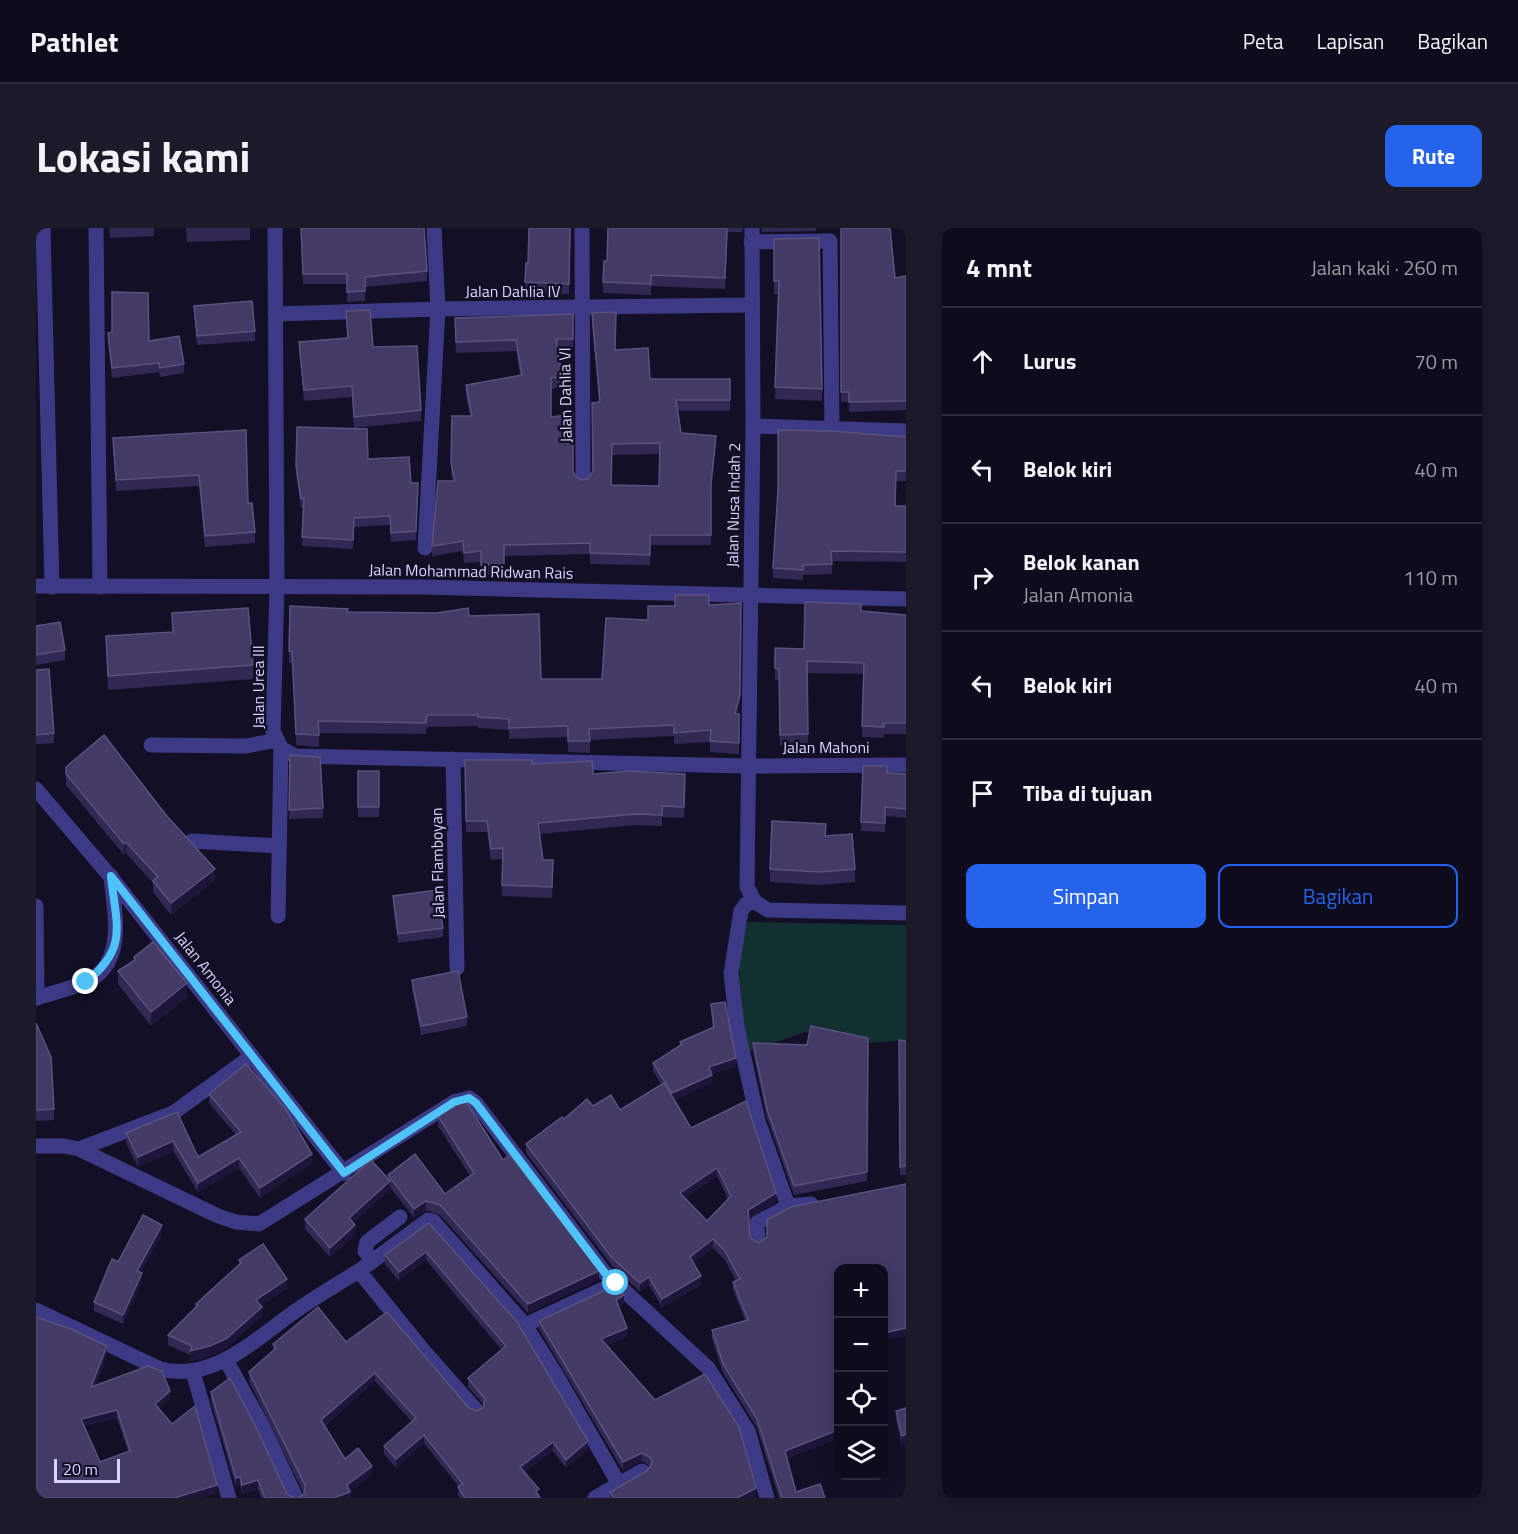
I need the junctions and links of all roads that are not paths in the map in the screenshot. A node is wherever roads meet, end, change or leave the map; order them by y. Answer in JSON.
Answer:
{"nodes":[{"id":1,"x":43,"y":228,"type":"edge"},
{"id":2,"x":96,"y":228,"type":"edge"},
{"id":3,"x":274,"y":228,"type":"edge"},
{"id":4,"x":434,"y":228,"type":"edge"},
{"id":5,"x":582,"y":228,"type":"edge"},
{"id":6,"x":752,"y":235,"type":"edge"},
{"id":7,"x":751,"y":304,"type":"junction"},
{"id":8,"x":438,"y":309,"type":"junction"},
{"id":9,"x":582,"y":309,"type":"junction"},
{"id":10,"x":275,"y":314,"type":"junction"},
{"id":11,"x":753,"y":426,"type":"junction"},
{"id":12,"x":832,"y":429,"type":"junction"},
{"id":13,"x":906,"y":430,"type":"edge"},
{"id":14,"x":584,"y":481,"type":"edge"},
{"id":15,"x":425,"y":548,"type":"dead end"},
{"id":16,"x":36,"y":586,"type":"edge"},
{"id":17,"x":52,"y":587,"type":"junction"},
{"id":18,"x":100,"y":587,"type":"junction"},
{"id":19,"x":277,"y":587,"type":"junction"},
{"id":20,"x":750,"y":594,"type":"junction"},
{"id":21,"x":906,"y":598,"type":"edge"},
{"id":22,"x":279,"y":744,"type":"junction"},
{"id":23,"x":151,"y":745,"type":"dead end"},
{"id":24,"x":453,"y":759,"type":"junction"},
{"id":25,"x":906,"y":765,"type":"edge"},
{"id":26,"x":747,"y":766,"type":"junction"},
{"id":27,"x":36,"y":789,"type":"edge"},
{"id":28,"x":192,"y":841,"type":"edge"},
{"id":29,"x":279,"y":846,"type":"junction"},
{"id":30,"x":111,"y":876,"type":"junction"},
{"id":31,"x":755,"y":902,"type":"junction"},
{"id":32,"x":36,"y":906,"type":"edge"},
{"id":33,"x":906,"y":913,"type":"edge"},
{"id":34,"x":278,"y":916,"type":"dead end"},
{"id":35,"x":457,"y":968,"type":"dead end"},
{"id":36,"x":37,"y":998,"type":"edge"},
{"id":37,"x":252,"y":1056,"type":"junction"},
{"id":38,"x":36,"y":1146,"type":"edge"},
{"id":39,"x":79,"y":1149,"type":"junction"},
{"id":40,"x":344,"y":1173,"type":"junction"},
{"id":41,"x":830,"y":1200,"type":"edge"},
{"id":42,"x":788,"y":1206,"type":"junction"},
{"id":43,"x":400,"y":1217,"type":"dead end"},
{"id":44,"x":758,"y":1242,"type":"edge"},
{"id":45,"x":374,"y":1261,"type":"junction"},
{"id":46,"x":359,"y":1271,"type":"junction"},
{"id":47,"x":616,"y":1283,"type":"junction"},
{"id":48,"x":36,"y":1310,"type":"edge"},
{"id":49,"x":525,"y":1325,"type":"junction"},
{"id":50,"x":226,"y":1360,"type":"junction"},
{"id":51,"x":193,"y":1372,"type":"junction"},
{"id":52,"x":476,"y":1410,"type":"edge"},
{"id":53,"x":642,"y":1471,"type":"edge"},
{"id":54,"x":619,"y":1484,"type":"junction"},
{"id":55,"x":598,"y":1497,"type":"edge"},
{"id":56,"x":229,"y":1498,"type":"edge"},
{"id":57,"x":296,"y":1498,"type":"edge"},
{"id":58,"x":767,"y":1498,"type":"edge"}],
"edges":[{"from":1,"to":17,"type":"street"},
{"from":2,"to":18,"type":"street"},
{"from":3,"to":10,"type":"street","name":"Jalan Urea III"},
{"from":4,"to":8,"type":"street"},
{"from":5,"to":9,"type":"street","name":"Jalan Dahlia VI"},
{"from":6,"to":7,"type":"street"},
{"from":6,"to":12,"type":"street"},
{"from":7,"to":9,"type":"street","name":"Jalan Dahlia IV"},
{"from":7,"to":11,"type":"street"},
{"from":8,"to":9,"type":"street","name":"Jalan Dahlia IV"},
{"from":8,"to":10,"type":"street","name":"Jalan Dahlia IV"},
{"from":8,"to":15,"type":"street"},
{"from":9,"to":14,"type":"street","name":"Jalan Dahlia VI"},
{"from":10,"to":19,"type":"street","name":"Jalan Urea III"},
{"from":11,"to":12,"type":"street","name":"Jalan Nusa Indah 2"},
{"from":11,"to":20,"type":"street","name":"Jalan Nusa Indah 2"},
{"from":12,"to":13,"type":"street","name":"Jalan Nusa Indah 2"},
{"from":16,"to":17,"type":"street","name":"Jalan Mohammad Ridwan Rais"},
{"from":17,"to":18,"type":"street","name":"Jalan Mohammad Ridwan Rais"},
{"from":18,"to":19,"type":"street","name":"Jalan Mohammad Ridwan Rais"},
{"from":19,"to":20,"type":"street","name":"Jalan Mohammad Ridwan Rais"},
{"from":19,"to":22,"type":"street","name":"Jalan Urea III"},
{"from":20,"to":21,"type":"street","name":"Jalan Mohammad Ridwan Rais"},
{"from":20,"to":26,"type":"street","name":"Jalan Nusa Indah 2"},
{"from":22,"to":23,"type":"street"},
{"from":22,"to":24,"type":"street","name":"Jalan Urea III"},
{"from":22,"to":29,"type":"street"},
{"from":24,"to":26,"type":"street","name":"Jalan Urea III"},
{"from":24,"to":35,"type":"street","name":"Jalan Flamboyan"},
{"from":25,"to":26,"type":"street","name":"Jalan Mahoni"},
{"from":26,"to":31,"type":"street","name":"Jalan Nusa Indah 2"},
{"from":27,"to":30,"type":"street","name":"Jalan Amonia"},
{"from":28,"to":29,"type":"street"},
{"from":29,"to":34,"type":"street"},
{"from":30,"to":36,"type":"street"},
{"from":30,"to":37,"type":"street","name":"Jalan Amonia"},
{"from":31,"to":33,"type":"street"},
{"from":31,"to":42,"type":"street"},
{"from":32,"to":36,"type":"street"},
{"from":37,"to":39,"type":"street"},
{"from":37,"to":40,"type":"street","name":"Jalan Amonia"},
{"from":38,"to":39,"type":"street"},
{"from":39,"to":40,"type":"street"},
{"from":40,"to":47,"type":"street"},
{"from":41,"to":42,"type":"street"},
{"from":42,"to":44,"type":"street"},
{"from":43,"to":45,"type":"street"},
{"from":45,"to":46,"type":"street"},
{"from":45,"to":49,"type":"street"},
{"from":46,"to":50,"type":"street"},
{"from":46,"to":52,"type":"street"},
{"from":47,"to":49,"type":"street"},
{"from":47,"to":58,"type":"street"},
{"from":48,"to":51,"type":"street"},
{"from":49,"to":54,"type":"street"},
{"from":50,"to":51,"type":"street"},
{"from":50,"to":57,"type":"street"},
{"from":51,"to":56,"type":"street"},
{"from":53,"to":54,"type":"street"},
{"from":54,"to":55,"type":"street"}]}
